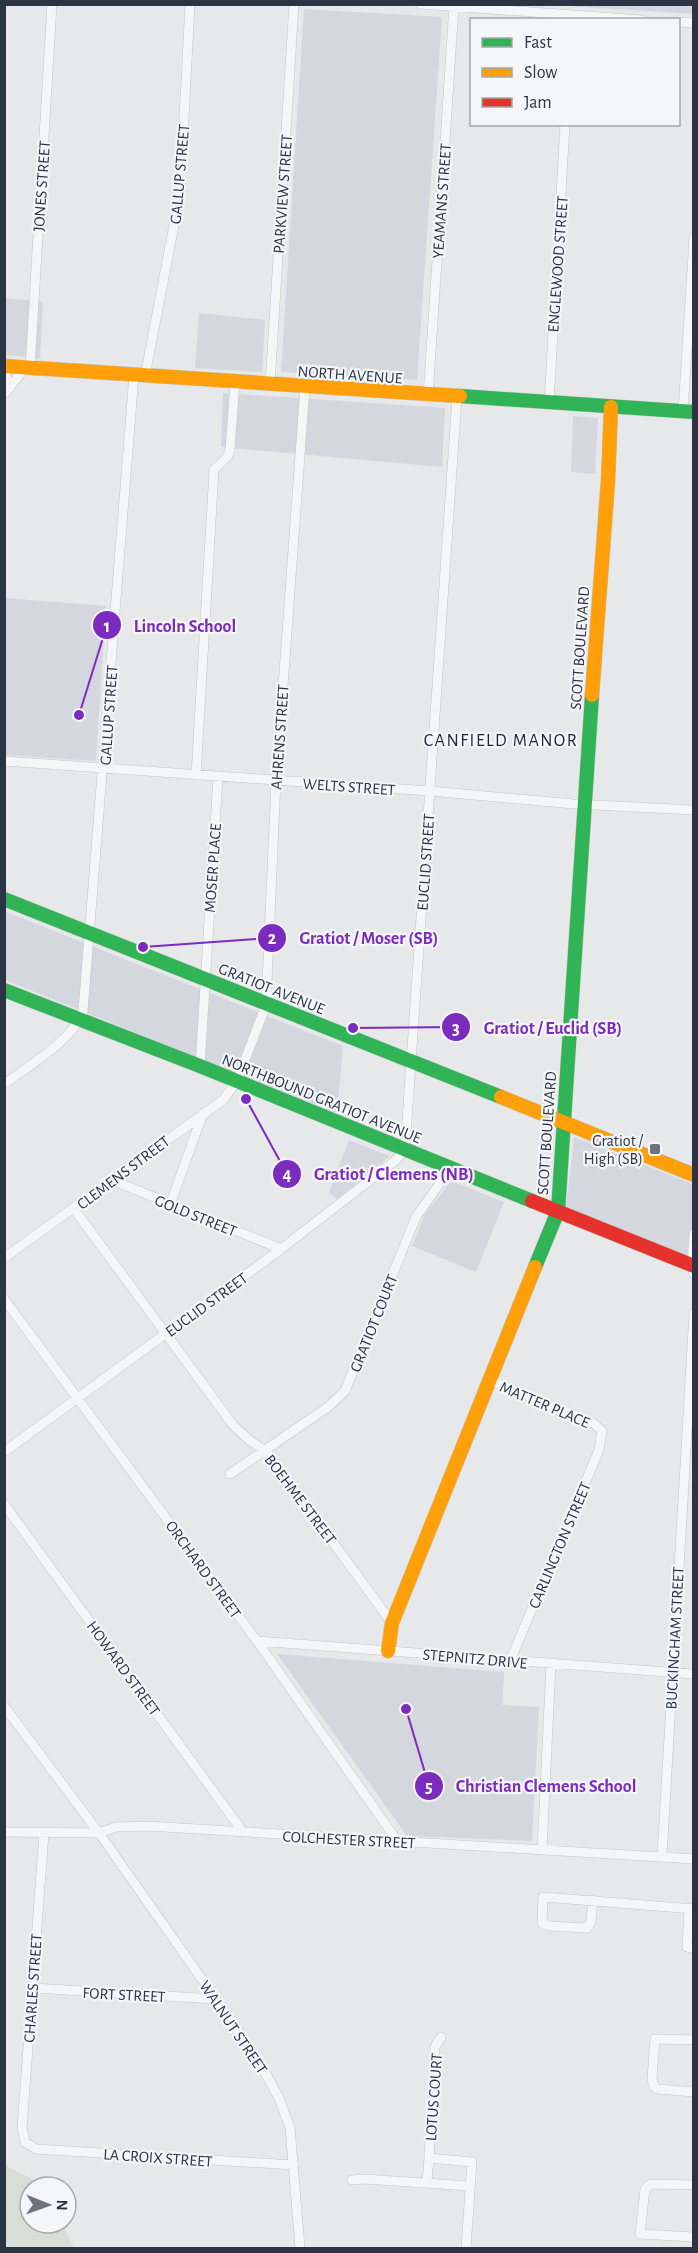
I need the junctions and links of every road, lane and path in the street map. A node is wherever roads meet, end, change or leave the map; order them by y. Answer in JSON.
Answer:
{"nodes":[{"id":1,"x":52,"y":4,"type":"edge"},
{"id":2,"x":190,"y":4,"type":"edge"},
{"id":3,"x":294,"y":4,"type":"edge"},
{"id":4,"x":420,"y":4,"type":"edge"},
{"id":5,"x":454,"y":6,"type":"junction"},
{"id":6,"x":572,"y":17,"type":"edge"},
{"id":7,"x":595,"y":18,"type":"edge"},
{"id":8,"x":566,"y":126,"type":"edge"},
{"id":9,"x":693,"y":239,"type":"edge"},
{"id":10,"x":4,"y":366,"type":"edge"},
{"id":11,"x":28,"y":367,"type":"junction"},
{"id":12,"x":4,"y":371,"type":"edge"},
{"id":13,"x":139,"y":376,"type":"junction"},
{"id":14,"x":235,"y":382,"type":"junction"},
{"id":15,"x":270,"y":384,"type":"junction"},
{"id":16,"x":305,"y":387,"type":"junction"},
{"id":17,"x":7,"y":391,"type":"edge"},
{"id":18,"x":428,"y":396,"type":"junction"},
{"id":19,"x":458,"y":397,"type":"junction"},
{"id":20,"x":549,"y":403,"type":"junction"},
{"id":21,"x":611,"y":407,"type":"junction"},
{"id":22,"x":688,"y":412,"type":"edge"},
{"id":23,"x":4,"y":761,"type":"edge"},
{"id":24,"x":104,"y":769,"type":"junction"},
{"id":25,"x":196,"y":775,"type":"junction"},
{"id":26,"x":218,"y":777,"type":"junction"},
{"id":27,"x":276,"y":781,"type":"junction"},
{"id":28,"x":430,"y":791,"type":"junction"},
{"id":29,"x":584,"y":804,"type":"junction"},
{"id":30,"x":693,"y":810,"type":"edge"},
{"id":31,"x":4,"y":899,"type":"edge"},
{"id":32,"x":90,"y":933,"type":"junction"},
{"id":33,"x":204,"y":978,"type":"junction"},
{"id":34,"x":4,"y":990,"type":"edge"},
{"id":35,"x":266,"y":1005,"type":"junction"},
{"id":36,"x":80,"y":1019,"type":"junction"},
{"id":37,"x":412,"y":1060,"type":"junction"},
{"id":38,"x":200,"y":1066,"type":"junction"},
{"id":39,"x":237,"y":1082,"type":"junction"},
{"id":40,"x":4,"y":1084,"type":"edge"},
{"id":41,"x":203,"y":1113,"type":"junction"},
{"id":42,"x":564,"y":1124,"type":"junction"},
{"id":43,"x":405,"y":1149,"type":"junction"},
{"id":44,"x":450,"y":1169,"type":"junction"},
{"id":45,"x":693,"y":1175,"type":"edge"},
{"id":46,"x":112,"y":1180,"type":"junction"},
{"id":47,"x":170,"y":1205,"type":"junction"},
{"id":48,"x":74,"y":1209,"type":"junction"},
{"id":49,"x":558,"y":1211,"type":"junction"},
{"id":50,"x":693,"y":1234,"type":"edge"},
{"id":51,"x":281,"y":1249,"type":"junction"},
{"id":52,"x":4,"y":1258,"type":"edge"},
{"id":53,"x":693,"y":1268,"type":"edge"},
{"id":54,"x":4,"y":1299,"type":"edge"},
{"id":55,"x":693,"y":1313,"type":"edge"},
{"id":56,"x":166,"y":1333,"type":"junction"},
{"id":57,"x":490,"y":1380,"type":"junction"},
{"id":58,"x":78,"y":1399,"type":"junction"},
{"id":59,"x":599,"y":1428,"type":"joint"},
{"id":60,"x":266,"y":1451,"type":"junction"},
{"id":61,"x":4,"y":1452,"type":"edge"},
{"id":62,"x":230,"y":1474,"type":"dead end"},
{"id":63,"x":4,"y":1504,"type":"edge"},
{"id":64,"x":392,"y":1623,"type":"junction"},
{"id":65,"x":256,"y":1641,"type":"junction"},
{"id":66,"x":388,"y":1651,"type":"junction"},
{"id":67,"x":510,"y":1661,"type":"junction"},
{"id":68,"x":551,"y":1664,"type":"junction"},
{"id":69,"x":672,"y":1673,"type":"junction"},
{"id":70,"x":693,"y":1674,"type":"edge"},
{"id":71,"x":4,"y":1706,"type":"edge"},
{"id":72,"x":4,"y":1832,"type":"edge"},
{"id":73,"x":243,"y":1832,"type":"junction"},
{"id":74,"x":44,"y":1833,"type":"junction"},
{"id":75,"x":99,"y":1833,"type":"junction"},
{"id":76,"x":398,"y":1842,"type":"junction"},
{"id":77,"x":542,"y":1850,"type":"junction"},
{"id":78,"x":662,"y":1856,"type":"junction"},
{"id":79,"x":693,"y":1859,"type":"edge"},
{"id":80,"x":593,"y":1900,"type":"junction"},
{"id":81,"x":691,"y":1908,"type":"edge"},
{"id":82,"x":690,"y":1948,"type":"edge"},
{"id":83,"x":33,"y":1988,"type":"junction"},
{"id":84,"x":215,"y":1999,"type":"junction"},
{"id":85,"x":441,"y":2037,"type":"dead end"},
{"id":86,"x":693,"y":2040,"type":"edge"},
{"id":87,"x":693,"y":2092,"type":"edge"},
{"id":88,"x":25,"y":2142,"type":"joint"},
{"id":89,"x":429,"y":2158,"type":"junction"},
{"id":90,"x":294,"y":2165,"type":"junction"},
{"id":91,"x":352,"y":2180,"type":"dead end"},
{"id":92,"x":427,"y":2182,"type":"junction"},
{"id":93,"x":693,"y":2185,"type":"edge"},
{"id":94,"x":470,"y":2186,"type":"junction"},
{"id":95,"x":693,"y":2237,"type":"edge"},
{"id":96,"x":300,"y":2248,"type":"edge"},
{"id":97,"x":466,"y":2248,"type":"edge"}],
"edges":[{"from":1,"to":11,"type":"street","name":"JONES STREET"},
{"from":2,"to":13,"type":"street","name":"GALLUP STREET"},
{"from":3,"to":15,"type":"street","name":"PARKVIEW STREET"},
{"from":4,"to":5,"type":"street"},
{"from":5,"to":6,"type":"street"},
{"from":5,"to":18,"type":"street","name":"YEAMANS STREET"},
{"from":6,"to":7,"type":"street"},
{"from":8,"to":20,"type":"street","name":"ENGLEWOOD STREET"},
{"from":9,"to":22,"type":"street"},
{"from":10,"to":11,"type":"main road","name":"NORTH AVENUE"},
{"from":11,"to":13,"type":"main road","name":"NORTH AVENUE"},
{"from":11,"to":17,"type":"street"},
{"from":12,"to":17,"type":"street"},
{"from":13,"to":14,"type":"main road","name":"NORTH AVENUE"},
{"from":13,"to":24,"type":"street","name":"GALLUP STREET"},
{"from":14,"to":15,"type":"main road","name":"NORTH AVENUE"},
{"from":14,"to":25,"type":"street"},
{"from":15,"to":16,"type":"main road","name":"NORTH AVENUE"},
{"from":16,"to":18,"type":"main road","name":"NORTH AVENUE"},
{"from":16,"to":27,"type":"street","name":"AHRENS STREET"},
{"from":18,"to":19,"type":"main road","name":"NORTH AVENUE"},
{"from":19,"to":20,"type":"main road","name":"NORTH AVENUE"},
{"from":19,"to":28,"type":"street","name":"EUCLID STREET"},
{"from":20,"to":21,"type":"main road","name":"NORTH AVENUE"},
{"from":21,"to":22,"type":"main road","name":"NORTH AVENUE"},
{"from":21,"to":29,"type":"main road","name":"SCOTT BOULEVARD"},
{"from":23,"to":24,"type":"street","name":"WELTS STREET"},
{"from":24,"to":25,"type":"street","name":"WELTS STREET"},
{"from":24,"to":32,"type":"street","name":"GALLUP STREET"},
{"from":25,"to":26,"type":"street","name":"WELTS STREET"},
{"from":26,"to":27,"type":"street","name":"WELTS STREET"},
{"from":26,"to":33,"type":"street","name":"MOSER PLACE"},
{"from":27,"to":28,"type":"street","name":"WELTS STREET"},
{"from":27,"to":35,"type":"street","name":"AHRENS STREET"},
{"from":28,"to":29,"type":"street","name":"WELTS STREET"},
{"from":28,"to":37,"type":"street","name":"EUCLID STREET"},
{"from":29,"to":30,"type":"street","name":"WELTS STREET"},
{"from":29,"to":42,"type":"main road","name":"SCOTT BOULEVARD"},
{"from":31,"to":32,"type":"main road","name":"GRATIOT AVENUE"},
{"from":32,"to":33,"type":"main road","name":"GRATIOT AVENUE"},
{"from":32,"to":36,"type":"street","name":"GALLUP STREET"},
{"from":33,"to":35,"type":"main road","name":"GRATIOT AVENUE"},
{"from":33,"to":38,"type":"street","name":"MOSER PLACE"},
{"from":34,"to":36,"type":"main road","name":"NORTHBOUND GRATIOT AVENUE"},
{"from":35,"to":37,"type":"main road","name":"GRATIOT AVENUE"},
{"from":35,"to":39,"type":"street","name":"AHRENS STREET"},
{"from":36,"to":38,"type":"main road","name":"NORTHBOUND GRATIOT AVENUE"},
{"from":36,"to":40,"type":"street"},
{"from":37,"to":42,"type":"main road","name":"GRATIOT AVENUE"},
{"from":37,"to":43,"type":"street","name":"EUCLID STREET"},
{"from":38,"to":39,"type":"main road","name":"NORTHBOUND GRATIOT AVENUE"},
{"from":39,"to":41,"type":"street","name":"CLEMENS STREET"},
{"from":39,"to":43,"type":"main road","name":"NORTHBOUND GRATIOT AVENUE"},
{"from":41,"to":46,"type":"street","name":"CLEMENS STREET"},
{"from":41,"to":47,"type":"street"},
{"from":42,"to":45,"type":"main road","name":"GRATIOT AVENUE"},
{"from":42,"to":49,"type":"main road","name":"SCOTT BOULEVARD"},
{"from":43,"to":44,"type":"main road","name":"NORTHBOUND GRATIOT AVENUE"},
{"from":43,"to":51,"type":"street","name":"EUCLID STREET"},
{"from":44,"to":49,"type":"main road","name":"NORTHBOUND GRATIOT AVENUE"},
{"from":44,"to":60,"type":"street","name":"GRATIOT COURT"},
{"from":46,"to":47,"type":"street","name":"GOLD STREET"},
{"from":46,"to":48,"type":"street","name":"CLEMENS STREET"},
{"from":47,"to":51,"type":"street","name":"GOLD STREET"},
{"from":48,"to":52,"type":"street","name":"CLEMENS STREET"},
{"from":48,"to":56,"type":"street","name":"BOEHME STREET"},
{"from":49,"to":53,"type":"main road","name":"NORTHBOUND GRATIOT AVENUE"},
{"from":49,"to":57,"type":"main road","name":"SCOTT BOULEVARD"},
{"from":50,"to":53,"type":"street"},
{"from":51,"to":56,"type":"street","name":"EUCLID STREET"},
{"from":54,"to":58,"type":"street","name":"ORCHARD STREET"},
{"from":55,"to":69,"type":"street","name":"BUCKINGHAM STREET"},
{"from":56,"to":58,"type":"street","name":"EUCLID STREET"},
{"from":56,"to":60,"type":"street","name":"BOEHME STREET"},
{"from":57,"to":59,"type":"street","name":"MATTER PLACE"},
{"from":57,"to":64,"type":"main road","name":"SCOTT BOULEVARD"},
{"from":58,"to":61,"type":"street","name":"EUCLID STREET"},
{"from":58,"to":65,"type":"street","name":"ORCHARD STREET"},
{"from":59,"to":67,"type":"street","name":"CARLINGTON STREET"},
{"from":60,"to":62,"type":"street","name":"GRATIOT COURT"},
{"from":60,"to":64,"type":"street","name":"BOEHME STREET"},
{"from":63,"to":73,"type":"street","name":"HOWARD STREET"},
{"from":64,"to":66,"type":"main road","name":"SCOTT BOULEVARD"},
{"from":65,"to":66,"type":"street","name":"STEPNITZ DRIVE"},
{"from":65,"to":76,"type":"street","name":"ORCHARD STREET"},
{"from":66,"to":67,"type":"street","name":"STEPNITZ DRIVE"},
{"from":67,"to":68,"type":"street","name":"STEPNITZ DRIVE"},
{"from":68,"to":69,"type":"street","name":"STEPNITZ DRIVE"},
{"from":68,"to":77,"type":"street"},
{"from":69,"to":70,"type":"street","name":"STEPNITZ DRIVE"},
{"from":69,"to":78,"type":"street","name":"BUCKINGHAM STREET"},
{"from":71,"to":75,"type":"street","name":"WALNUT STREET"},
{"from":72,"to":74,"type":"street","name":"COLCHESTER STREET"},
{"from":73,"to":75,"type":"street","name":"COLCHESTER STREET"},
{"from":73,"to":76,"type":"street","name":"COLCHESTER STREET"},
{"from":74,"to":75,"type":"street","name":"COLCHESTER STREET"},
{"from":74,"to":83,"type":"street","name":"CHARLES STREET"},
{"from":75,"to":84,"type":"street","name":"WALNUT STREET"},
{"from":76,"to":77,"type":"street","name":"COLCHESTER STREET"},
{"from":77,"to":78,"type":"street","name":"COLCHESTER STREET"},
{"from":78,"to":79,"type":"street","name":"COLCHESTER STREET"},
{"from":80,"to":80,"type":"street"},
{"from":80,"to":81,"type":"street"},
{"from":81,"to":82,"type":"street"},
{"from":83,"to":84,"type":"street","name":"FORT STREET"},
{"from":83,"to":88,"type":"street","name":"CHARLES STREET"},
{"from":84,"to":90,"type":"street","name":"WALNUT STREET"},
{"from":85,"to":89,"type":"street","name":"LOTUS COURT"},
{"from":86,"to":87,"type":"street"},
{"from":88,"to":90,"type":"street","name":"LA CROIX STREET"},
{"from":89,"to":92,"type":"street","name":"LOTUS COURT"},
{"from":89,"to":94,"type":"street","name":"LOTUS COURT"},
{"from":90,"to":96,"type":"street","name":"WALNUT STREET"},
{"from":91,"to":92,"type":"street"},
{"from":92,"to":94,"type":"street"},
{"from":93,"to":95,"type":"street"},
{"from":94,"to":97,"type":"street","name":"LOTUS COURT"}]}
